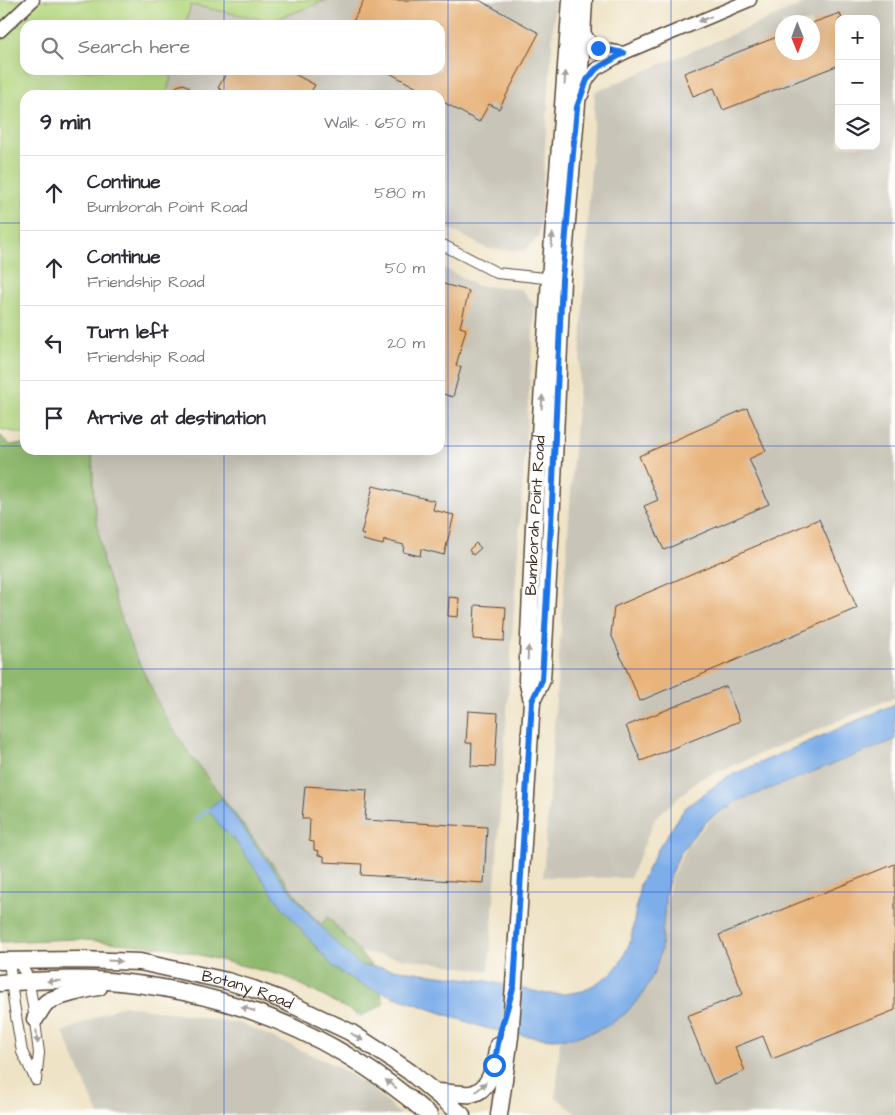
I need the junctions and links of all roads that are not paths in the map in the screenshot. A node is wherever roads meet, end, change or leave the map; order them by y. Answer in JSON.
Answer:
{"nodes":[{"id":1,"x":33,"y":0,"type":"edge"},
{"id":2,"x":575,"y":0,"type":"edge"},
{"id":3,"x":750,"y":0,"type":"edge"},
{"id":4,"x":582,"y":29,"type":"junction"},
{"id":5,"x":0,"y":31,"type":"edge"},
{"id":6,"x":624,"y":53,"type":"junction"},
{"id":7,"x":577,"y":107,"type":"junction"},
{"id":8,"x":445,"y":246,"type":"edge"},
{"id":9,"x":556,"y":279,"type":"junction"},
{"id":10,"x":534,"y":526,"type":"junction"},
{"id":11,"x":551,"y":526,"type":"junction"},
{"id":12,"x":532,"y":701,"type":"junction"},
{"id":13,"x":8,"y":961,"type":"edge"},
{"id":14,"x":5,"y":982,"type":"edge"},
{"id":15,"x":29,"y":982,"type":"junction"},
{"id":16,"x":123,"y":983,"type":"junction"},
{"id":17,"x":35,"y":1019,"type":"junction"},
{"id":18,"x":505,"y":1035,"type":"junction"},
{"id":19,"x":435,"y":1092,"type":"junction"},
{"id":20,"x":429,"y":1115,"type":"edge"},
{"id":21,"x":462,"y":1115,"type":"edge"},
{"id":22,"x":499,"y":1115,"type":"edge"}],
"edges":[{"from":1,"to":5,"type":"street"},
{"from":2,"to":4,"type":"main road","name":"Bumborah Point Road"},
{"from":9,"to":2,"type":"main road","name":"Bumborah Point Road","one_way":true},
{"from":3,"to":6,"type":"street","one_way":true},
{"from":4,"to":6,"type":"street"},
{"from":4,"to":7,"type":"main road","name":"Bumborah Point Road"},
{"from":6,"to":7,"type":"street"},
{"from":7,"to":9,"type":"main road","name":"Bumborah Point Road"},
{"from":8,"to":9,"type":"street"},
{"from":10,"to":9,"type":"main road","name":"Bumborah Point Road","one_way":true},
{"from":9,"to":11,"type":"main road","name":"Bumborah Point Road"},
{"from":10,"to":11,"type":"street"},
{"from":12,"to":10,"type":"main road","name":"Bumborah Point Road","one_way":true},
{"from":11,"to":12,"type":"main road","name":"Bumborah Point Road"},
{"from":12,"to":18,"type":"main road","name":"Bumborah Point Road"},
{"from":13,"to":14,"type":"street"},
{"from":13,"to":15,"type":"street"},
{"from":13,"to":19,"type":"main road","name":"Botany Road","one_way":true},
{"from":14,"to":15,"type":"main road","name":"Botany Road"},
{"from":17,"to":14,"type":"street","one_way":true},
{"from":16,"to":15,"type":"main road","name":"Botany Road","one_way":true},
{"from":15,"to":17,"type":"street"},
{"from":16,"to":17,"type":"main road"},
{"from":20,"to":16,"type":"main road","name":"Botany Road","one_way":true},
{"from":19,"to":18,"type":"main road","name":"Bumborah Point Road","one_way":true},
{"from":18,"to":22,"type":"main road","name":"Bumborah Point Road"},
{"from":19,"to":21,"type":"main road","name":"Botany Road"}]}
